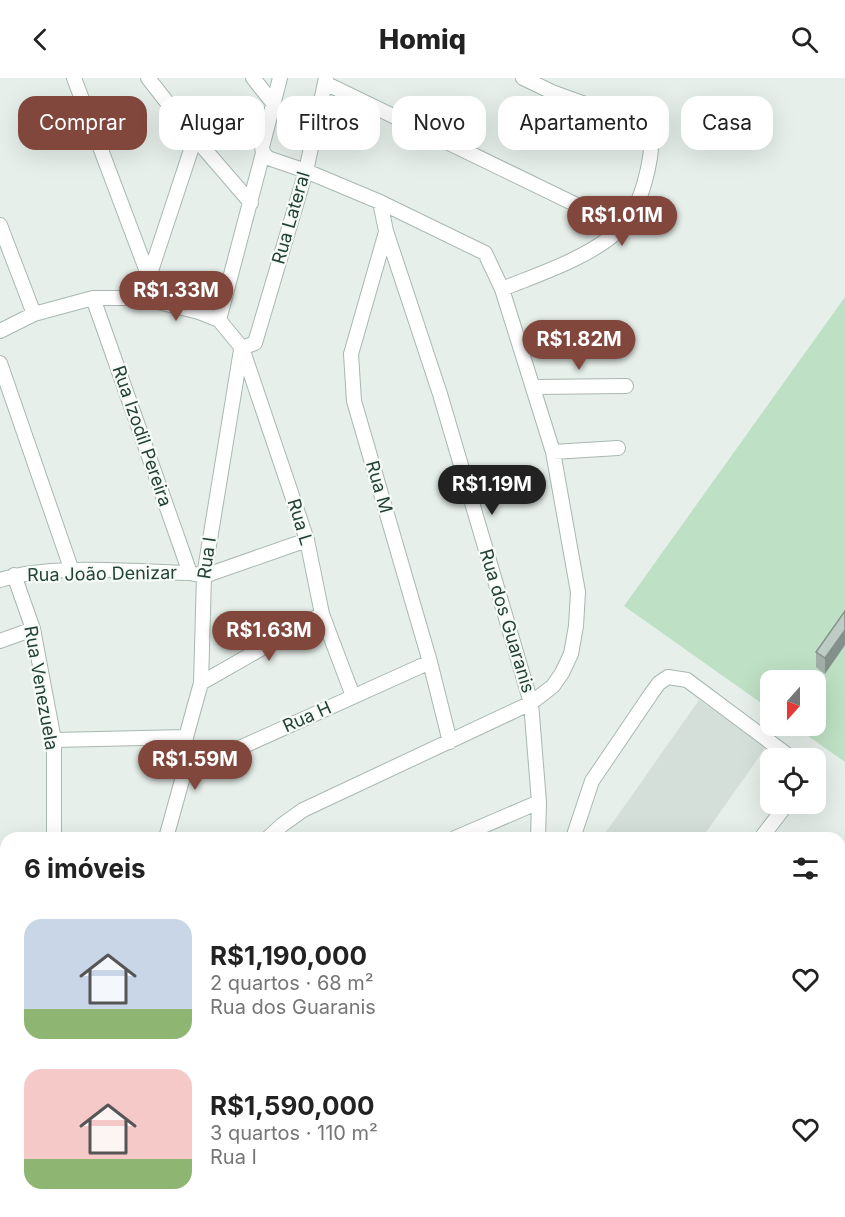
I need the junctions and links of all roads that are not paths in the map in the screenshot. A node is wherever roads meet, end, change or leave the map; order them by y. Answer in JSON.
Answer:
{"nodes":[{"id":1,"x":74,"y":78,"type":"edge"},
{"id":2,"x":148,"y":78,"type":"edge"},
{"id":3,"x":253,"y":78,"type":"edge"},
{"id":4,"x":280,"y":78,"type":"edge"},
{"id":5,"x":523,"y":78,"type":"edge"},
{"id":6,"x":325,"y":80,"type":"edge"},
{"id":7,"x":162,"y":96,"type":"edge"},
{"id":8,"x":273,"y":103,"type":"junction"},
{"id":9,"x":191,"y":150,"type":"edge"},
{"id":10,"x":205,"y":150,"type":"edge"},
{"id":11,"x":263,"y":153,"type":"junction"},
{"id":12,"x":306,"y":171,"type":"junction"},
{"id":13,"x":380,"y":202,"type":"junction"},
{"id":14,"x":250,"y":203,"type":"junction"},
{"id":15,"x":0,"y":225,"type":"edge"},
{"id":16,"x":622,"y":227,"type":"junction"},
{"id":17,"x":386,"y":231,"type":"junction"},
{"id":18,"x":149,"y":277,"type":"junction"},
{"id":19,"x":501,"y":289,"type":"junction"},
{"id":20,"x":93,"y":298,"type":"junction"},
{"id":21,"x":142,"y":298,"type":"junction"},
{"id":22,"x":34,"y":314,"type":"junction"},
{"id":23,"x":219,"y":320,"type":"junction"},
{"id":24,"x":0,"y":331,"type":"edge"},
{"id":25,"x":242,"y":348,"type":"junction"},
{"id":26,"x":0,"y":363,"type":"edge"},
{"id":27,"x":626,"y":386,"type":"dead end"},
{"id":28,"x":533,"y":387,"type":"junction"},
{"id":29,"x":618,"y":448,"type":"dead end"},
{"id":30,"x":553,"y":452,"type":"junction"},
{"id":31,"x":307,"y":540,"type":"junction"},
{"id":32,"x":72,"y":571,"type":"junction"},
{"id":33,"x":197,"y":575,"type":"junction"},
{"id":34,"x":4,"y":577,"type":"edge"},
{"id":35,"x":322,"y":614,"type":"junction"},
{"id":36,"x":33,"y":629,"type":"junction"},
{"id":37,"x":0,"y":641,"type":"edge"},
{"id":38,"x":430,"y":662,"type":"junction"},
{"id":39,"x":201,"y":683,"type":"junction"},
{"id":40,"x":353,"y":696,"type":"junction"},
{"id":41,"x":531,"y":703,"type":"junction"},
{"id":42,"x":186,"y":737,"type":"junction"},
{"id":43,"x":54,"y":740,"type":"junction"},
{"id":44,"x":450,"y":742,"type":"junction"},
{"id":45,"x":778,"y":748,"type":"edge"},
{"id":46,"x":184,"y":773,"type":"junction"},
{"id":47,"x":539,"y":801,"type":"junction"},
{"id":48,"x":779,"y":814,"type":"edge"},
{"id":49,"x":54,"y":832,"type":"edge"},
{"id":50,"x":168,"y":832,"type":"edge"},
{"id":51,"x":274,"y":832,"type":"edge"},
{"id":52,"x":480,"y":832,"type":"edge"},
{"id":53,"x":538,"y":832,"type":"edge"},
{"id":54,"x":575,"y":832,"type":"edge"},
{"id":55,"x":766,"y":832,"type":"edge"}],
"edges":[{"from":1,"to":18,"type":"street"},
{"from":2,"to":7,"type":"street"},
{"from":3,"to":8,"type":"street"},
{"from":4,"to":8,"type":"street"},
{"from":5,"to":16,"type":"street"},
{"from":6,"to":12,"type":"street","name":"Rua Lateral"},
{"from":6,"to":16,"type":"street"},
{"from":8,"to":11,"type":"street"},
{"from":9,"to":18,"type":"street"},
{"from":10,"to":14,"type":"street"},
{"from":11,"to":12,"type":"street"},
{"from":11,"to":14,"type":"street"},
{"from":12,"to":13,"type":"street"},
{"from":12,"to":25,"type":"street","name":"Rua Lateral"},
{"from":13,"to":17,"type":"street","name":"Rua dos Guaranis"},
{"from":13,"to":19,"type":"street"},
{"from":14,"to":23,"type":"street"},
{"from":15,"to":22,"type":"street"},
{"from":16,"to":19,"type":"street"},
{"from":17,"to":38,"type":"street","name":"Rua M"},
{"from":17,"to":41,"type":"street","name":"Rua dos Guaranis"},
{"from":18,"to":21,"type":"street"},
{"from":19,"to":28,"type":"street"},
{"from":20,"to":21,"type":"street"},
{"from":20,"to":22,"type":"street"},
{"from":20,"to":33,"type":"street","name":"Rua Izodil Pereira"},
{"from":21,"to":23,"type":"street"},
{"from":22,"to":24,"type":"street"},
{"from":23,"to":25,"type":"street"},
{"from":25,"to":31,"type":"street","name":"Rua L"},
{"from":25,"to":33,"type":"street","name":"Rua I"},
{"from":26,"to":32,"type":"street"},
{"from":27,"to":28,"type":"street"},
{"from":28,"to":30,"type":"street"},
{"from":29,"to":30,"type":"street"},
{"from":30,"to":41,"type":"street"},
{"from":31,"to":33,"type":"street"},
{"from":31,"to":35,"type":"street","name":"Rua L"},
{"from":32,"to":33,"type":"street","name":"Rua João Denizar"},
{"from":32,"to":34,"type":"street","name":"Rua João Denizar"},
{"from":33,"to":39,"type":"street","name":"Rua I"},
{"from":34,"to":36,"type":"street","name":"Rua Venezuela"},
{"from":35,"to":39,"type":"street"},
{"from":35,"to":40,"type":"street","name":"Rua L"},
{"from":36,"to":37,"type":"street"},
{"from":36,"to":43,"type":"street","name":"Rua Venezuela"},
{"from":38,"to":40,"type":"street","name":"Rua H"},
{"from":38,"to":44,"type":"street","name":"Rua M"},
{"from":39,"to":42,"type":"street","name":"Rua I"},
{"from":40,"to":46,"type":"street","name":"Rua H"},
{"from":41,"to":44,"type":"street"},
{"from":41,"to":47,"type":"street","name":"Rua dos Guaranis"},
{"from":42,"to":43,"type":"street"},
{"from":42,"to":46,"type":"street","name":"Rua I"},
{"from":43,"to":49,"type":"street","name":"Rua Venezuela"},
{"from":44,"to":51,"type":"street"},
{"from":45,"to":54,"type":"street"},
{"from":46,"to":50,"type":"street","name":"Rua I"},
{"from":47,"to":52,"type":"street"},
{"from":47,"to":53,"type":"street","name":"Rua dos Guaranis"},
{"from":48,"to":55,"type":"street"}]}
